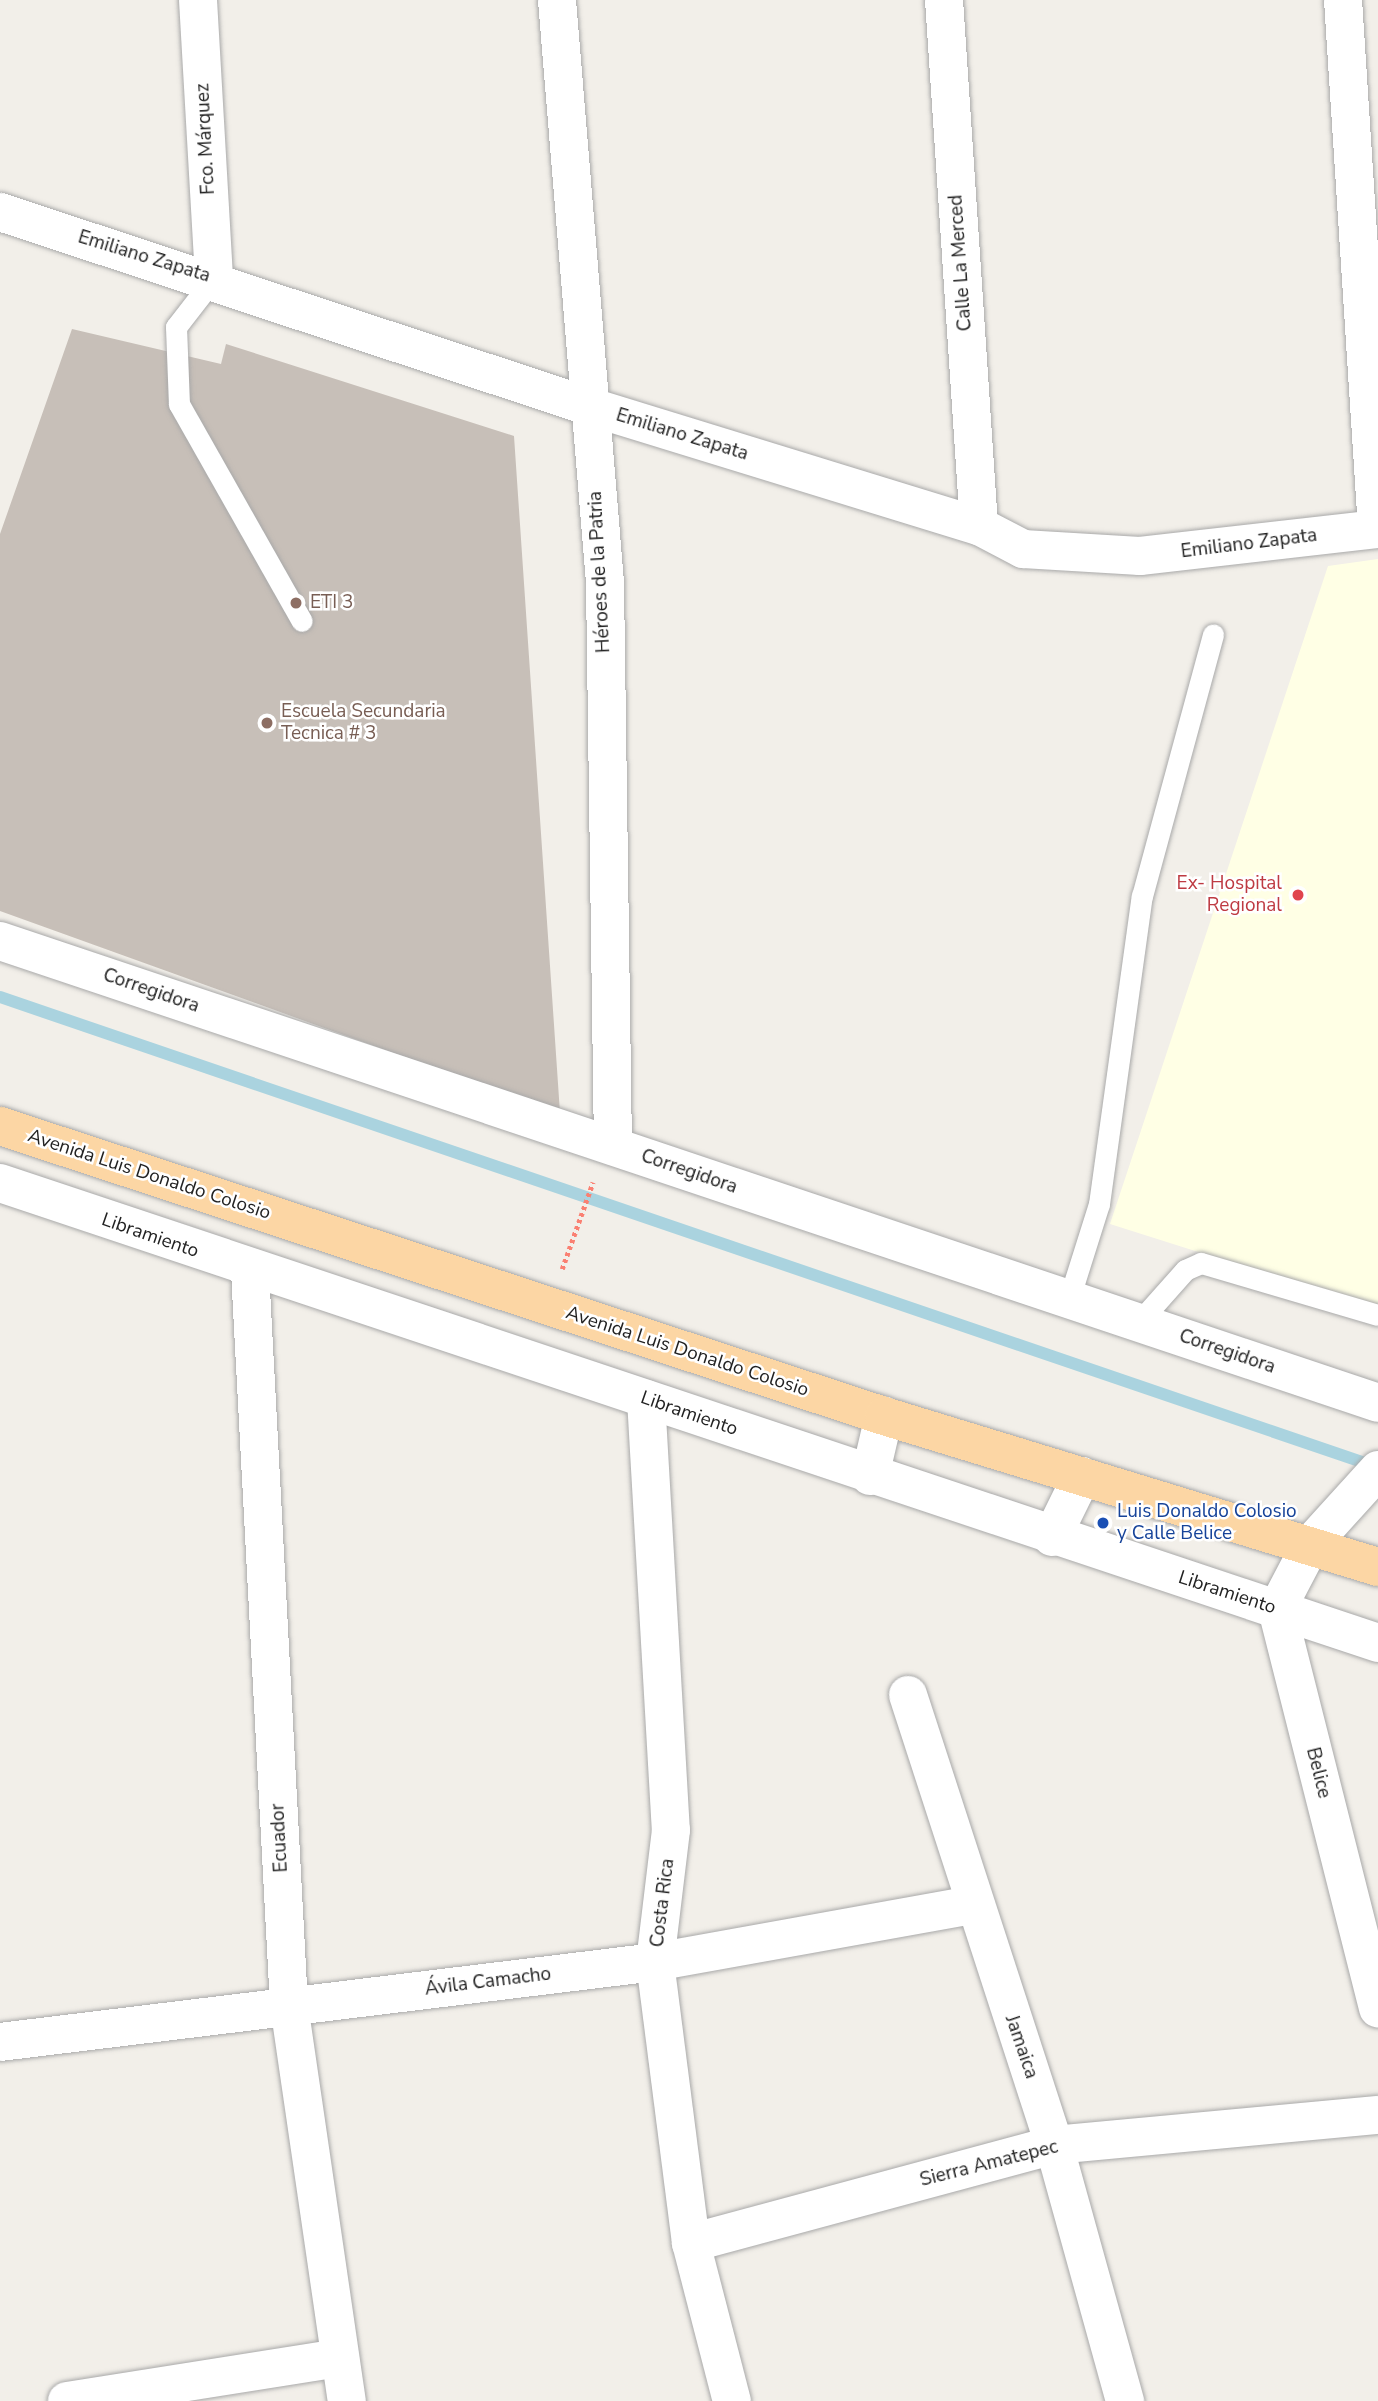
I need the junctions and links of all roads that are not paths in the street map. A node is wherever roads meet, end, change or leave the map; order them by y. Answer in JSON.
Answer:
{"nodes":[{"id":1,"x":198,"y":0,"type":"edge"},
{"id":2,"x":557,"y":0,"type":"edge"},
{"id":3,"x":944,"y":0,"type":"edge"},
{"id":4,"x":1343,"y":0,"type":"edge"},
{"id":5,"x":0,"y":212,"type":"edge"},
{"id":6,"x":1370,"y":232,"type":"edge"},
{"id":7,"x":214,"y":278,"type":"junction"},
{"id":8,"x":588,"y":406,"type":"junction"},
{"id":9,"x":979,"y":526,"type":"junction"},
{"id":10,"x":1378,"y":529,"type":"edge"},
{"id":11,"x":302,"y":621,"type":"dead end"},
{"id":12,"x":1213,"y":634,"type":"dead end"},
{"id":13,"x":0,"y":941,"type":"edge"},
{"id":14,"x":0,"y":1126,"type":"edge"},
{"id":15,"x":604,"y":1160,"type":"junction"},
{"id":16,"x":0,"y":1183,"type":"edge"},
{"id":17,"x":250,"y":1271,"type":"junction"},
{"id":18,"x":1069,"y":1299,"type":"junction"},
{"id":19,"x":1378,"y":1315,"type":"edge"},
{"id":20,"x":1138,"y":1322,"type":"junction"},
{"id":21,"x":646,"y":1399,"type":"junction"},
{"id":22,"x":1378,"y":1403,"type":"edge"},
{"id":23,"x":884,"y":1416,"type":"junction"},
{"id":24,"x":1378,"y":1470,"type":"edge"},
{"id":25,"x":870,"y":1476,"type":"junction"},
{"id":26,"x":1082,"y":1476,"type":"junction"},
{"id":27,"x":1052,"y":1537,"type":"junction"},
{"id":28,"x":1311,"y":1544,"type":"junction"},
{"id":29,"x":1378,"y":1567,"type":"edge"},
{"id":30,"x":1276,"y":1609,"type":"junction"},
{"id":31,"x":1378,"y":1643,"type":"edge"},
{"id":32,"x":908,"y":1695,"type":"dead end"},
{"id":33,"x":973,"y":1905,"type":"junction"},
{"id":34,"x":656,"y":1962,"type":"junction"},
{"id":35,"x":289,"y":2005,"type":"junction"},
{"id":36,"x":1378,"y":2008,"type":"edge"},
{"id":37,"x":0,"y":2042,"type":"edge"},
{"id":38,"x":1378,"y":2116,"type":"edge"},
{"id":39,"x":1054,"y":2145,"type":"junction"},
{"id":40,"x":691,"y":2243,"type":"junction"},
{"id":41,"x":338,"y":2358,"type":"junction"},
{"id":42,"x":68,"y":2401,"type":"edge"},
{"id":43,"x":347,"y":2401,"type":"edge"},
{"id":44,"x":732,"y":2401,"type":"edge"},
{"id":45,"x":1125,"y":2401,"type":"edge"}],
"edges":[{"from":1,"to":7,"type":"street","name":"Fco. Márquez"},
{"from":2,"to":8,"type":"street","name":"Héroes de la Patria"},
{"from":3,"to":9,"type":"street","name":"Calle La Merced"},
{"from":4,"to":6,"type":"street"},
{"from":5,"to":7,"type":"street","name":"Emiliano Zapata"},
{"from":6,"to":10,"type":"street"},
{"from":7,"to":8,"type":"street","name":"Emiliano Zapata"},
{"from":7,"to":11,"type":"lane"},
{"from":8,"to":9,"type":"street","name":"Emiliano Zapata"},
{"from":8,"to":15,"type":"street","name":"Héroes de la Patria"},
{"from":9,"to":10,"type":"street","name":"Emiliano Zapata"},
{"from":12,"to":18,"type":"lane"},
{"from":13,"to":15,"type":"street","name":"Corregidora"},
{"from":14,"to":23,"type":"main road","name":"Avenida Luis Donaldo Colosio"},
{"from":15,"to":18,"type":"street","name":"Corregidora"},
{"from":16,"to":17,"type":"street","name":"Libramiento"},
{"from":17,"to":21,"type":"street","name":"Libramiento"},
{"from":17,"to":35,"type":"street","name":"Ecuador"},
{"from":18,"to":20,"type":"street","name":"Corregidora"},
{"from":19,"to":20,"type":"lane"},
{"from":20,"to":22,"type":"street","name":"Corregidora"},
{"from":21,"to":25,"type":"street","name":"Libramiento"},
{"from":21,"to":34,"type":"street","name":"Costa Rica"},
{"from":23,"to":25,"type":"street"},
{"from":23,"to":26,"type":"main road","name":"Avenida Luis Donaldo Colosio"},
{"from":24,"to":28,"type":"street"},
{"from":25,"to":27,"type":"street","name":"Libramiento"},
{"from":26,"to":27,"type":"street"},
{"from":26,"to":28,"type":"main road","name":"Avenida Luis Donaldo Colosio"},
{"from":27,"to":30,"type":"street","name":"Libramiento"},
{"from":28,"to":29,"type":"main road","name":"Avenida Luis Donaldo Colosio"},
{"from":28,"to":30,"type":"street"},
{"from":30,"to":31,"type":"street","name":"Libramiento"},
{"from":30,"to":36,"type":"street","name":"Belice"},
{"from":32,"to":33,"type":"street","name":"Jamaica"},
{"from":33,"to":34,"type":"street","name":"Ávila Camacho"},
{"from":33,"to":39,"type":"street","name":"Jamaica"},
{"from":34,"to":35,"type":"street","name":"Ávila Camacho"},
{"from":34,"to":40,"type":"street","name":"Costa Rica"},
{"from":35,"to":37,"type":"street","name":"Ávila Camacho"},
{"from":35,"to":41,"type":"street","name":"Ecuador"},
{"from":38,"to":39,"type":"street","name":"Sierra Amatepec"},
{"from":39,"to":40,"type":"street","name":"Sierra Amatepec"},
{"from":39,"to":45,"type":"street","name":"Jamaica"},
{"from":40,"to":44,"type":"street","name":"Costa Rica"},
{"from":41,"to":42,"type":"street"},
{"from":41,"to":43,"type":"street","name":"Ecuador"}]}
